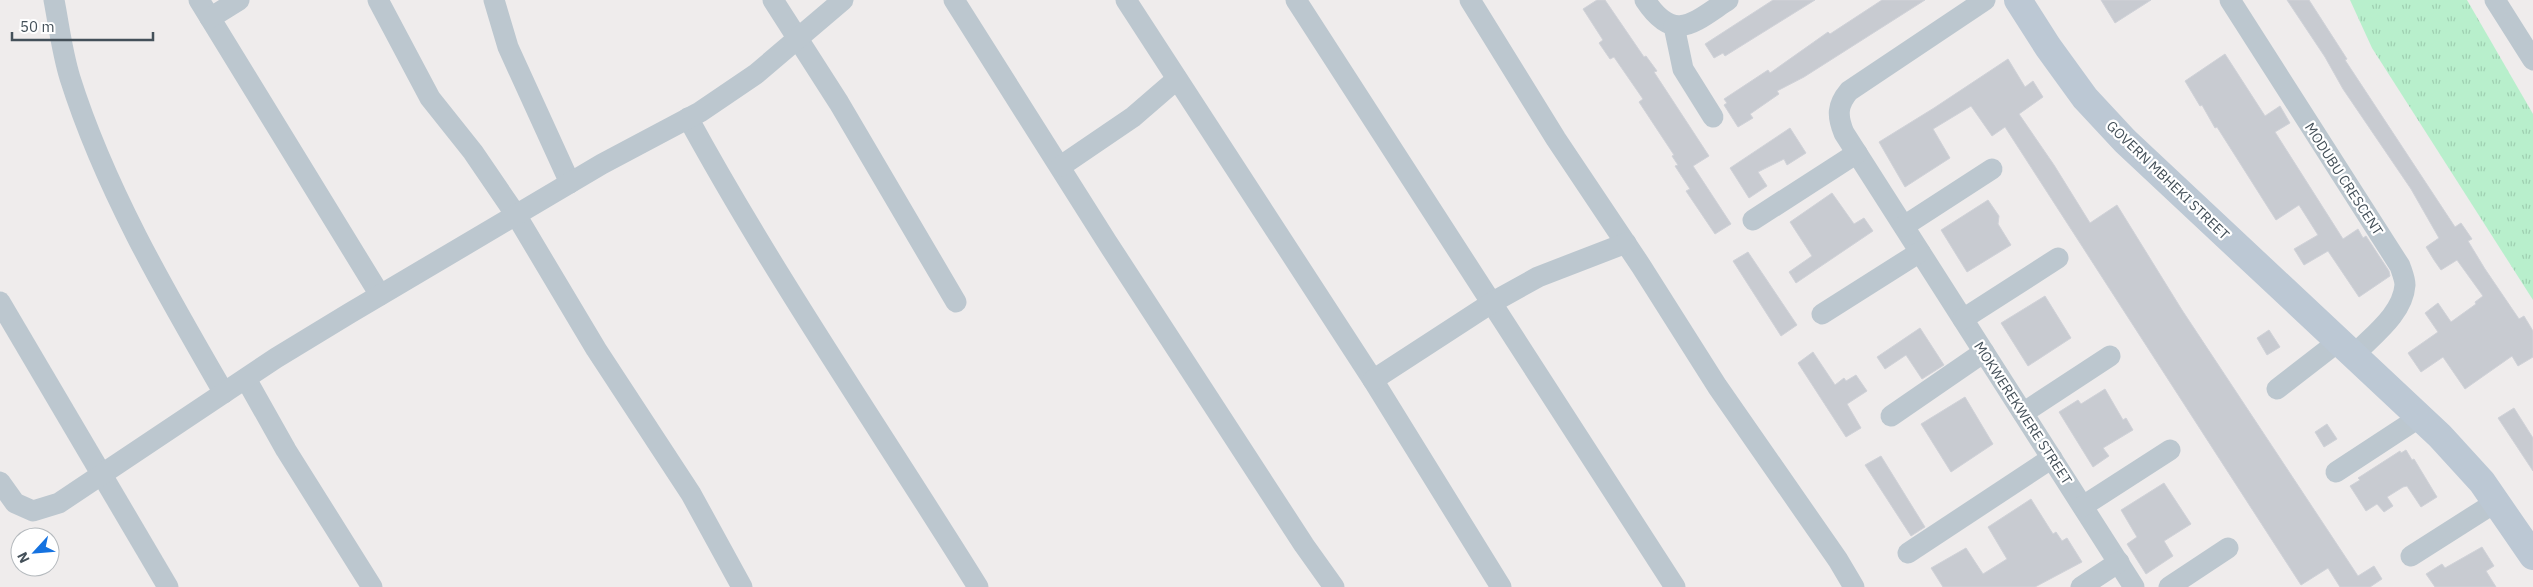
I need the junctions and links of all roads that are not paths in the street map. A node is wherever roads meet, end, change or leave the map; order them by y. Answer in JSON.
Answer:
{"nodes":[{"id":1,"x":54,"y":0,"type":"edge"},
{"id":2,"x":239,"y":0,"type":"edge"},
{"id":3,"x":378,"y":0,"type":"edge"},
{"id":4,"x":494,"y":0,"type":"edge"},
{"id":5,"x":773,"y":0,"type":"edge"},
{"id":6,"x":843,"y":0,"type":"edge"},
{"id":7,"x":954,"y":0,"type":"edge"},
{"id":8,"x":1126,"y":0,"type":"edge"},
{"id":9,"x":1296,"y":0,"type":"edge"},
{"id":10,"x":1470,"y":0,"type":"edge"},
{"id":11,"x":1645,"y":0,"type":"edge"},
{"id":12,"x":1728,"y":0,"type":"edge"},
{"id":13,"x":1985,"y":0,"type":"edge"},
{"id":14,"x":2018,"y":0,"type":"edge"},
{"id":15,"x":2230,"y":0,"type":"edge"},
{"id":16,"x":2495,"y":0,"type":"edge"},
{"id":17,"x":204,"y":9,"type":"edge"},
{"id":18,"x":1674,"y":26,"type":"junction"},
{"id":19,"x":798,"y":40,"type":"junction"},
{"id":20,"x":2533,"y":60,"type":"edge"},
{"id":21,"x":1177,"y":79,"type":"junction"},
{"id":22,"x":1713,"y":117,"type":"dead end"},
{"id":23,"x":688,"y":118,"type":"junction"},
{"id":24,"x":1857,"y":154,"type":"junction"},
{"id":25,"x":1060,"y":166,"type":"junction"},
{"id":26,"x":1992,"y":169,"type":"dead end"},
{"id":27,"x":570,"y":183,"type":"junction"},
{"id":28,"x":516,"y":215,"type":"junction"},
{"id":29,"x":1753,"y":220,"type":"dead end"},
{"id":30,"x":1904,"y":226,"type":"junction"},
{"id":31,"x":1626,"y":243,"type":"junction"},
{"id":32,"x":1920,"y":252,"type":"junction"},
{"id":33,"x":2058,"y":258,"type":"dead end"},
{"id":34,"x":380,"y":296,"type":"junction"},
{"id":35,"x":0,"y":302,"type":"edge"},
{"id":36,"x":956,"y":302,"type":"dead end"},
{"id":37,"x":1493,"y":302,"type":"junction"},
{"id":38,"x":1822,"y":314,"type":"dead end"},
{"id":39,"x":1963,"y":319,"type":"junction"},
{"id":40,"x":2346,"y":348,"type":"junction"},
{"id":41,"x":1984,"y":352,"type":"junction"},
{"id":42,"x":2110,"y":356,"type":"dead end"},
{"id":43,"x":246,"y":379,"type":"junction"},
{"id":44,"x":1373,"y":380,"type":"junction"},
{"id":45,"x":2277,"y":389,"type":"dead end"},
{"id":46,"x":224,"y":393,"type":"junction"},
{"id":47,"x":2023,"y":412,"type":"junction"},
{"id":48,"x":1891,"y":416,"type":"dead end"},
{"id":49,"x":2420,"y":417,"type":"junction"},
{"id":50,"x":2170,"y":450,"type":"dead end"},
{"id":51,"x":2052,"y":458,"type":"junction"},
{"id":52,"x":2336,"y":472,"type":"dead end"},
{"id":53,"x":101,"y":476,"type":"junction"},
{"id":54,"x":0,"y":482,"type":"edge"},
{"id":55,"x":2496,"y":502,"type":"junction"},
{"id":56,"x":2083,"y":506,"type":"junction"},
{"id":57,"x":2228,"y":548,"type":"dead end"},
{"id":58,"x":1908,"y":553,"type":"dead end"},
{"id":59,"x":2411,"y":556,"type":"dead end"},
{"id":60,"x":2533,"y":556,"type":"edge"},
{"id":61,"x":2119,"y":562,"type":"junction"},
{"id":62,"x":168,"y":587,"type":"edge"},
{"id":63,"x":372,"y":587,"type":"edge"},
{"id":64,"x":742,"y":587,"type":"edge"},
{"id":65,"x":978,"y":587,"type":"edge"},
{"id":66,"x":1334,"y":587,"type":"edge"},
{"id":67,"x":1501,"y":587,"type":"edge"},
{"id":68,"x":1675,"y":587,"type":"edge"},
{"id":69,"x":1854,"y":587,"type":"edge"},
{"id":70,"x":2082,"y":587,"type":"edge"},
{"id":71,"x":2134,"y":587,"type":"edge"},
{"id":72,"x":2169,"y":587,"type":"edge"}],
"edges":[{"from":1,"to":46,"type":"street"},
{"from":2,"to":17,"type":"street"},
{"from":3,"to":28,"type":"street"},
{"from":4,"to":27,"type":"street"},
{"from":5,"to":19,"type":"street"},
{"from":6,"to":19,"type":"street"},
{"from":7,"to":25,"type":"street"},
{"from":8,"to":21,"type":"street"},
{"from":9,"to":37,"type":"street"},
{"from":10,"to":31,"type":"street"},
{"from":11,"to":18,"type":"street"},
{"from":12,"to":18,"type":"street"},
{"from":13,"to":24,"type":"street","name":"MOKWEREKWERE STREET"},
{"from":14,"to":40,"type":"street","name":"GOVERN MBHEKI STREET"},
{"from":15,"to":40,"type":"street","name":"MODUBU CRESCENT"},
{"from":16,"to":20,"type":"street"},
{"from":17,"to":34,"type":"street"},
{"from":18,"to":22,"type":"street"},
{"from":19,"to":23,"type":"street"},
{"from":19,"to":36,"type":"street"},
{"from":21,"to":25,"type":"street"},
{"from":21,"to":44,"type":"street"},
{"from":23,"to":27,"type":"street"},
{"from":23,"to":65,"type":"street"},
{"from":24,"to":29,"type":"street"},
{"from":24,"to":30,"type":"street","name":"MOKWEREKWERE STREET"},
{"from":25,"to":66,"type":"street"},
{"from":26,"to":30,"type":"street"},
{"from":27,"to":28,"type":"street"},
{"from":28,"to":34,"type":"street"},
{"from":28,"to":64,"type":"street"},
{"from":30,"to":32,"type":"street","name":"MOKWEREKWERE STREET"},
{"from":31,"to":37,"type":"street"},
{"from":31,"to":69,"type":"street"},
{"from":32,"to":38,"type":"street"},
{"from":32,"to":39,"type":"street","name":"MOKWEREKWERE STREET"},
{"from":33,"to":39,"type":"street"},
{"from":34,"to":43,"type":"street"},
{"from":35,"to":53,"type":"street"},
{"from":37,"to":44,"type":"street"},
{"from":37,"to":68,"type":"street"},
{"from":39,"to":41,"type":"street","name":"MOKWEREKWERE STREET"},
{"from":40,"to":45,"type":"street"},
{"from":40,"to":49,"type":"street","name":"GOVERN MBHEKI STREET"},
{"from":41,"to":47,"type":"street","name":"MOKWEREKWERE STREET"},
{"from":41,"to":48,"type":"street"},
{"from":42,"to":47,"type":"street"},
{"from":43,"to":46,"type":"street"},
{"from":43,"to":63,"type":"street"},
{"from":44,"to":67,"type":"street"},
{"from":46,"to":53,"type":"street"},
{"from":47,"to":51,"type":"street","name":"MOKWEREKWERE STREET"},
{"from":49,"to":52,"type":"street"},
{"from":49,"to":55,"type":"street","name":"GOVERN MBHEKI STREET"},
{"from":50,"to":56,"type":"street"},
{"from":51,"to":56,"type":"street","name":"MOKWEREKWERE STREET"},
{"from":51,"to":58,"type":"street"},
{"from":53,"to":54,"type":"street"},
{"from":53,"to":62,"type":"street"},
{"from":55,"to":59,"type":"street"},
{"from":55,"to":60,"type":"street","name":"GOVERN MBHEKI STREET"},
{"from":56,"to":61,"type":"street","name":"MOKWEREKWERE STREET"},
{"from":57,"to":72,"type":"street"},
{"from":61,"to":70,"type":"street"},
{"from":61,"to":71,"type":"street","name":"MOKWEREKWERE STREET"}]}
